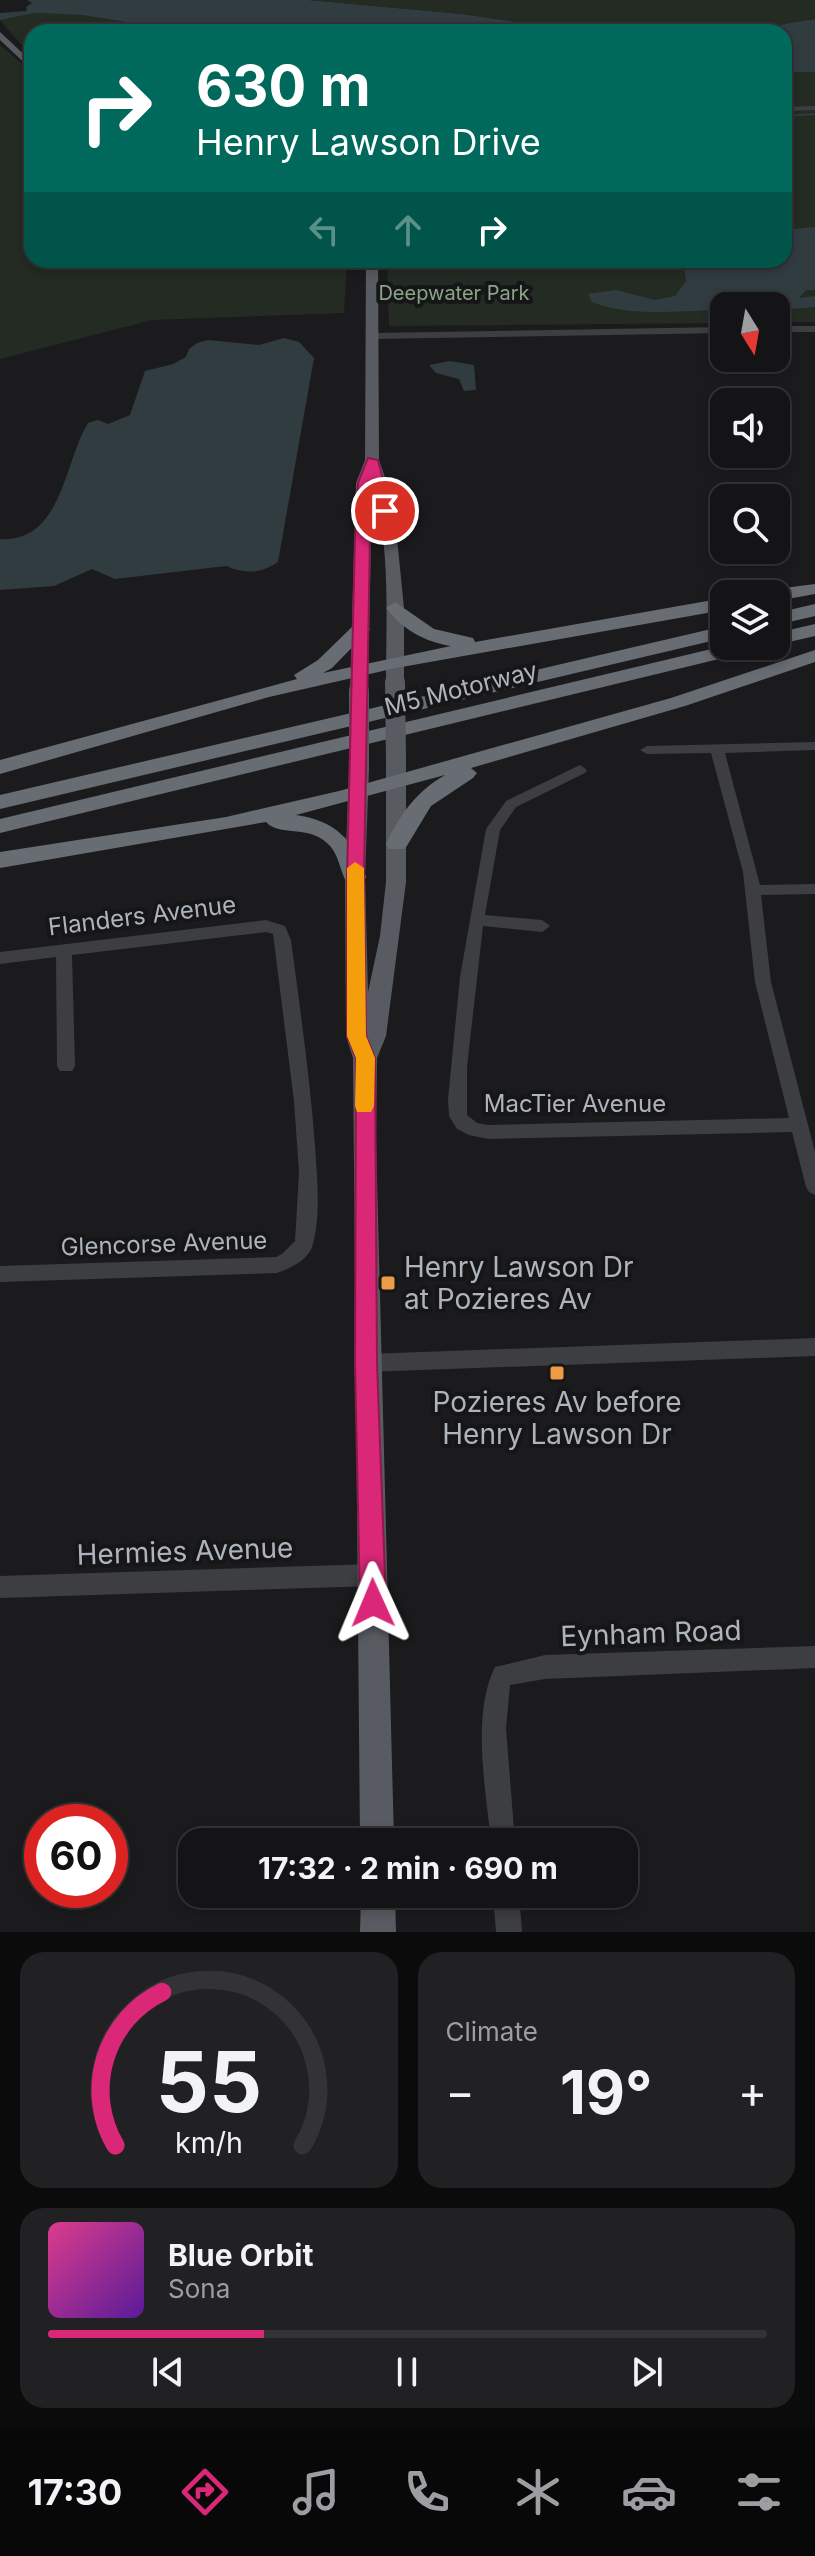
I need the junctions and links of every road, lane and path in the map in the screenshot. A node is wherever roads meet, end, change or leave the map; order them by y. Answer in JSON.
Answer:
{"nodes":[{"id":1,"x":0,"y":35,"type":"edge"},
{"id":2,"x":24,"y":59,"type":"edge"},
{"id":3,"x":815,"y":108,"type":"edge"},
{"id":4,"x":792,"y":109,"type":"edge"},
{"id":5,"x":372,"y":268,"type":"edge"},
{"id":6,"x":790,"y":329,"type":"edge"},
{"id":7,"x":815,"y":329,"type":"edge"},
{"id":8,"x":710,"y":330,"type":"edge"},
{"id":9,"x":371,"y":336,"type":"junction"},
{"id":10,"x":372,"y":460,"type":"junction"},
{"id":11,"x":815,"y":589,"type":"edge"},
{"id":12,"x":790,"y":593,"type":"edge"},
{"id":13,"x":710,"y":606,"type":"edge"},
{"id":14,"x":395,"y":608,"type":"junction"},
{"id":15,"x":815,"y":610,"type":"edge"},
{"id":16,"x":790,"y":616,"type":"edge"},
{"id":17,"x":361,"y":629,"type":"junction"},
{"id":18,"x":815,"y":630,"type":"edge"},
{"id":19,"x":710,"y":635,"type":"edge"},
{"id":20,"x":790,"y":636,"type":"edge"},
{"id":21,"x":493,"y":643,"type":"junction"},
{"id":22,"x":710,"y":655,"type":"edge"},
{"id":23,"x":815,"y":656,"type":"edge"},
{"id":24,"x":396,"y":672,"type":"junction"},
{"id":25,"x":359,"y":681,"type":"junction"},
{"id":26,"x":265,"y":692,"type":"junction"},
{"id":27,"x":815,"y":746,"type":"edge"},
{"id":28,"x":717,"y":748,"type":"junction"},
{"id":29,"x":647,"y":750,"type":"dead end"},
{"id":30,"x":507,"y":753,"type":"junction"},
{"id":31,"x":0,"y":767,"type":"edge"},
{"id":32,"x":580,"y":770,"type":"dead end"},
{"id":33,"x":397,"y":782,"type":"junction"},
{"id":34,"x":358,"y":792,"type":"junction"},
{"id":35,"x":0,"y":802,"type":"edge"},
{"id":36,"x":226,"y":824,"type":"junction"},
{"id":37,"x":0,"y":826,"type":"edge"},
{"id":38,"x":397,"y":844,"type":"junction"},
{"id":39,"x":0,"y":860,"type":"edge"},
{"id":40,"x":355,"y":877,"type":"junction"},
{"id":41,"x":815,"y":889,"type":"edge"},
{"id":42,"x":754,"y":890,"type":"junction"},
{"id":43,"x":477,"y":920,"type":"junction"},
{"id":44,"x":542,"y":926,"type":"dead end"},
{"id":45,"x":283,"y":940,"type":"joint"},
{"id":46,"x":64,"y":950,"type":"junction"},
{"id":47,"x":0,"y":958,"type":"edge"},
{"id":48,"x":365,"y":1058,"type":"junction"},
{"id":49,"x":66,"y":1066,"type":"dead end"},
{"id":50,"x":799,"y":1125,"type":"junction"},
{"id":51,"x":815,"y":1187,"type":"edge"},
{"id":52,"x":0,"y":1274,"type":"edge"},
{"id":53,"x":815,"y":1347,"type":"edge"},
{"id":54,"x":366,"y":1363,"type":"junction"},
{"id":55,"x":373,"y":1575,"type":"junction"},
{"id":56,"x":0,"y":1587,"type":"edge"},
{"id":57,"x":815,"y":1657,"type":"edge"},
{"id":58,"x":377,"y":1828,"type":"edge"},
{"id":59,"x":502,"y":1828,"type":"edge"},
{"id":60,"x":378,"y":1908,"type":"edge"},
{"id":61,"x":507,"y":1908,"type":"edge"},
{"id":62,"x":378,"y":1932,"type":"edge"},
{"id":63,"x":509,"y":1932,"type":"edge"}],
"edges":[{"from":1,"to":2,"type":"main road"},
{"from":3,"to":4,"type":"street"},
{"from":5,"to":9,"type":"main road"},
{"from":6,"to":7,"type":"street"},
{"from":8,"to":9,"type":"street"},
{"from":9,"to":10,"type":"main road"},
{"from":10,"to":14,"type":"main road"},
{"from":10,"to":17,"type":"main road"},
{"from":11,"to":12,"type":"highway"},
{"from":13,"to":21,"type":"highway"},
{"from":14,"to":21,"type":"highway"},
{"from":14,"to":24,"type":"main road"},
{"from":15,"to":16,"type":"highway"},
{"from":17,"to":25,"type":"main road"},
{"from":17,"to":26,"type":"highway"},
{"from":18,"to":20,"type":"highway"},
{"from":19,"to":35,"type":"highway","name":"M5 Motorway"},
{"from":21,"to":24,"type":"highway"},
{"from":22,"to":37,"type":"highway","name":"M5 Motorway"},
{"from":23,"to":30,"type":"highway"},
{"from":24,"to":25,"type":"highway"},
{"from":24,"to":33,"type":"main road","bridge":true},
{"from":25,"to":26,"type":"highway"},
{"from":25,"to":34,"type":"main road","bridge":true},
{"from":26,"to":31,"type":"highway"},
{"from":27,"to":28,"type":"street"},
{"from":28,"to":29,"type":"street"},
{"from":28,"to":42,"type":"street"},
{"from":30,"to":33,"type":"highway"},
{"from":30,"to":38,"type":"highway"},
{"from":32,"to":43,"type":"street","name":"MacTier Avenue"},
{"from":33,"to":34,"type":"highway"},
{"from":33,"to":38,"type":"main road"},
{"from":34,"to":36,"type":"highway"},
{"from":34,"to":40,"type":"main road"},
{"from":36,"to":39,"type":"highway"},
{"from":36,"to":40,"type":"highway"},
{"from":38,"to":48,"type":"main road"},
{"from":40,"to":48,"type":"main road"},
{"from":41,"to":42,"type":"street"},
{"from":42,"to":50,"type":"street"},
{"from":43,"to":44,"type":"street"},
{"from":43,"to":50,"type":"street","name":"MacTier Avenue"},
{"from":45,"to":46,"type":"street","name":"Flanders Avenue"},
{"from":45,"to":52,"type":"street","name":"Glencorse Avenue"},
{"from":46,"to":47,"type":"street","name":"Flanders Avenue"},
{"from":46,"to":49,"type":"street"},
{"from":48,"to":54,"type":"main road"},
{"from":50,"to":51,"type":"street"},
{"from":53,"to":54,"type":"street"},
{"from":54,"to":55,"type":"main road"},
{"from":55,"to":56,"type":"street","name":"Hermies Avenue"},
{"from":55,"to":58,"type":"main road"},
{"from":57,"to":59,"type":"street","name":"Eynham Road"},
{"from":60,"to":62,"type":"main road"},
{"from":61,"to":63,"type":"street"}]}
